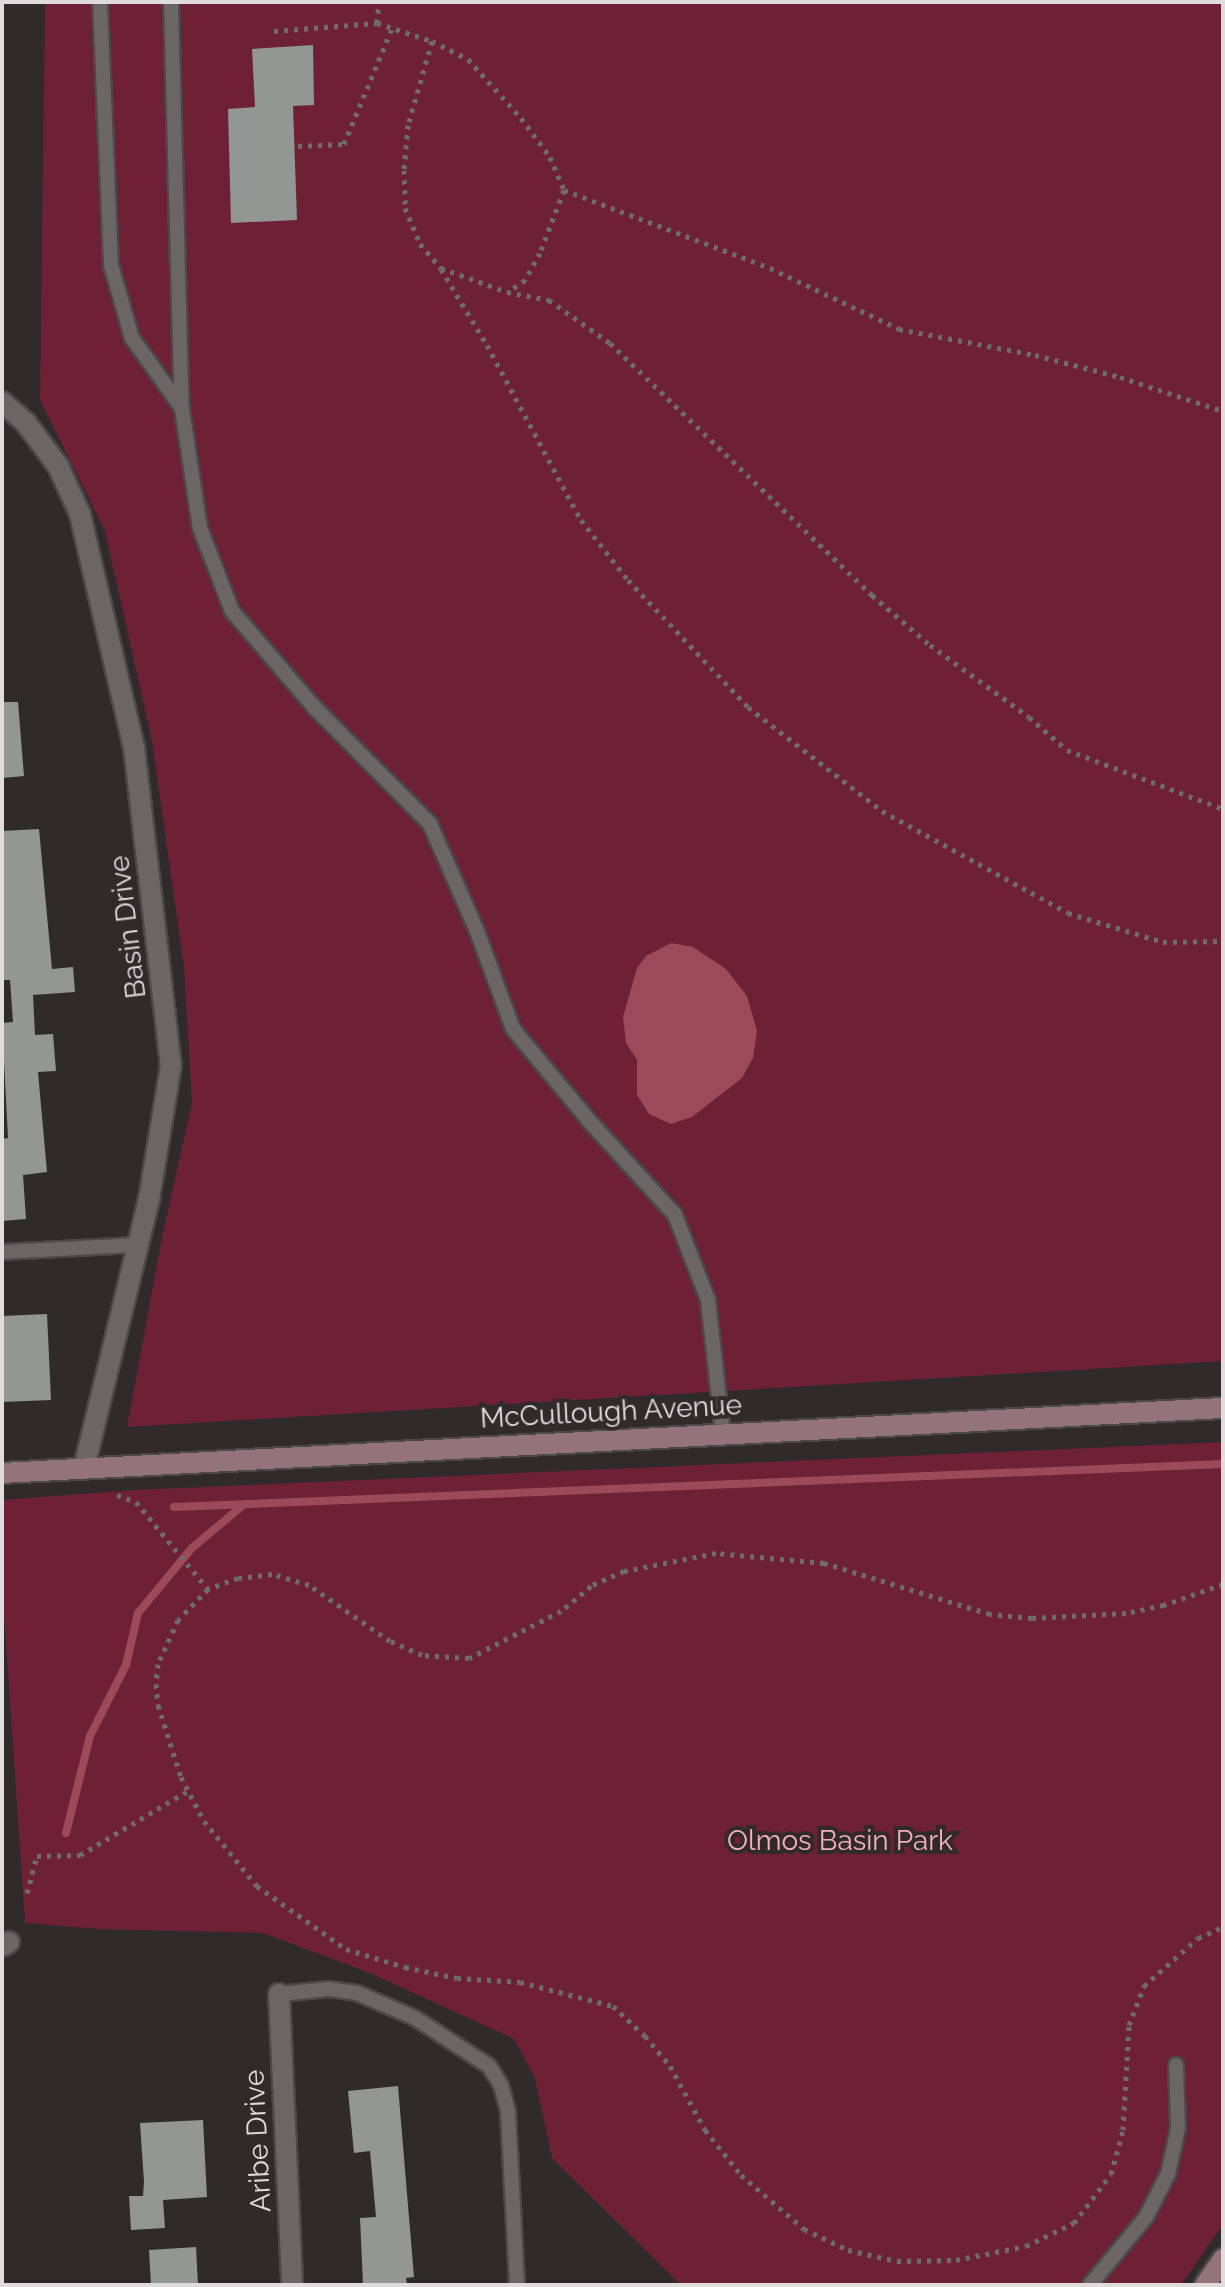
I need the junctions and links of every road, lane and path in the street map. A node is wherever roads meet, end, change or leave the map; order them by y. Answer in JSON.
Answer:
{"nodes":[{"id":1,"x":100,"y":2,"type":"edge"},
{"id":2,"x":171,"y":2,"type":"edge"},
{"id":3,"x":379,"y":2,"type":"edge"},
{"id":4,"x":377,"y":23,"type":"junction"},
{"id":5,"x":392,"y":28,"type":"junction"},
{"id":6,"x":274,"y":31,"type":"dead end"},
{"id":7,"x":432,"y":41,"type":"junction"},
{"id":8,"x":298,"y":146,"type":"dead end"},
{"id":9,"x":564,"y":190,"type":"junction"},
{"id":10,"x":441,"y":268,"type":"junction"},
{"id":11,"x":507,"y":292,"type":"junction"},
{"id":12,"x":2,"y":402,"type":"edge"},
{"id":13,"x":182,"y":409,"type":"junction"},
{"id":14,"x":1223,"y":411,"type":"edge"},
{"id":15,"x":1223,"y":809,"type":"edge"},
{"id":16,"x":1223,"y":941,"type":"edge"},
{"id":17,"x":136,"y":1245,"type":"junction"},
{"id":18,"x":2,"y":1252,"type":"edge"},
{"id":19,"x":1223,"y":1408,"type":"edge"},
{"id":20,"x":723,"y":1434,"type":"junction"},
{"id":21,"x":84,"y":1468,"type":"junction"},
{"id":22,"x":2,"y":1473,"type":"edge"},
{"id":23,"x":117,"y":1495,"type":"dead end"},
{"id":24,"x":1223,"y":1584,"type":"edge"},
{"id":25,"x":208,"y":1589,"type":"junction"},
{"id":26,"x":188,"y":1791,"type":"junction"},
{"id":27,"x":27,"y":1893,"type":"dead end"},
{"id":28,"x":1223,"y":1927,"type":"edge"},
{"id":29,"x":279,"y":1994,"type":"joint"},
{"id":30,"x":1176,"y":2065,"type":"dead end"},
{"id":31,"x":1223,"y":2259,"type":"edge"},
{"id":32,"x":292,"y":2285,"type":"edge"},
{"id":33,"x":517,"y":2285,"type":"edge"},
{"id":34,"x":1090,"y":2285,"type":"edge"},
{"id":35,"x":1205,"y":2285,"type":"edge"}],
"edges":[{"from":1,"to":13,"type":"lane"},
{"from":2,"to":13,"type":"lane"},
{"from":3,"to":4,"type":"path"},
{"from":4,"to":5,"type":"path"},
{"from":4,"to":6,"type":"path"},
{"from":5,"to":7,"type":"path"},
{"from":5,"to":8,"type":"path"},
{"from":7,"to":9,"type":"path"},
{"from":7,"to":10,"type":"path"},
{"from":9,"to":11,"type":"path"},
{"from":9,"to":14,"type":"path"},
{"from":10,"to":11,"type":"path"},
{"from":10,"to":16,"type":"path"},
{"from":11,"to":15,"type":"path"},
{"from":12,"to":17,"type":"street","name":"Basin Drive"},
{"from":13,"to":20,"type":"lane"},
{"from":17,"to":18,"type":"lane"},
{"from":17,"to":21,"type":"street","name":"Basin Drive"},
{"from":19,"to":20,"type":"main road","name":"McCullough Avenue"},
{"from":20,"to":21,"type":"main road","name":"McCullough Avenue"},
{"from":21,"to":22,"type":"main road","name":"McCullough Avenue"},
{"from":23,"to":25,"type":"path"},
{"from":24,"to":25,"type":"path"},
{"from":25,"to":26,"type":"path"},
{"from":26,"to":27,"type":"path"},
{"from":26,"to":28,"type":"path"},
{"from":29,"to":32,"type":"street","name":"Aribe Drive"},
{"from":29,"to":33,"type":"lane"},
{"from":30,"to":34,"type":"lane"},
{"from":31,"to":35,"type":"main road"}]}
